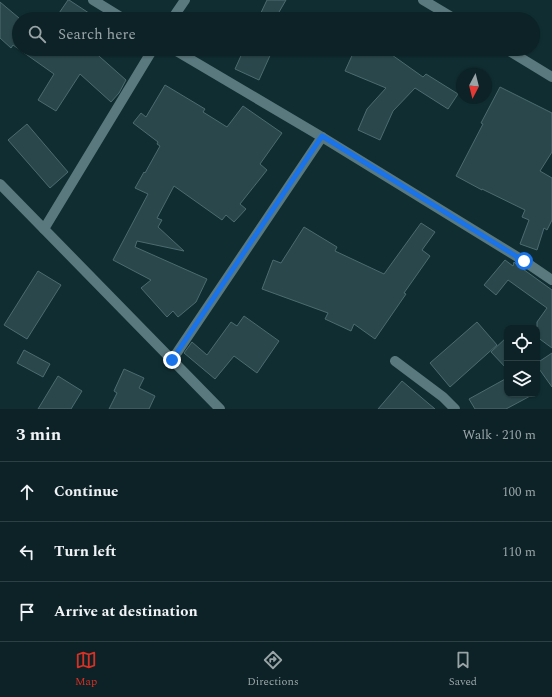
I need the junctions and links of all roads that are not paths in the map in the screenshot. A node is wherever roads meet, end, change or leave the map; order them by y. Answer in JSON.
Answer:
{"nodes":[{"id":1,"x":93,"y":0,"type":"edge"},
{"id":2,"x":185,"y":0,"type":"edge"},
{"id":3,"x":423,"y":0,"type":"edge"},
{"id":4,"x":113,"y":12,"type":"edge"},
{"id":5,"x":177,"y":12,"type":"edge"},
{"id":6,"x":443,"y":12,"type":"edge"},
{"id":7,"x":150,"y":56,"type":"edge"},
{"id":8,"x":185,"y":56,"type":"edge"},
{"id":9,"x":518,"y":56,"type":"edge"},
{"id":10,"x":552,"y":76,"type":"edge"},
{"id":11,"x":322,"y":136,"type":"junction"},
{"id":12,"x":0,"y":184,"type":"edge"},
{"id":13,"x":44,"y":229,"type":"junction"},
{"id":14,"x":552,"y":280,"type":"edge"},
{"id":15,"x":172,"y":360,"type":"junction"},
{"id":16,"x":396,"y":361,"type":"dead end"},
{"id":17,"x":220,"y":409,"type":"edge"},
{"id":18,"x":455,"y":409,"type":"edge"}],
"edges":[{"from":1,"to":4,"type":"street"},
{"from":2,"to":5,"type":"street"},
{"from":3,"to":6,"type":"street"},
{"from":7,"to":13,"type":"street"},
{"from":8,"to":11,"type":"street"},
{"from":9,"to":10,"type":"street"},
{"from":11,"to":14,"type":"street"},
{"from":11,"to":15,"type":"street"},
{"from":12,"to":13,"type":"street"},
{"from":13,"to":15,"type":"street"},
{"from":15,"to":17,"type":"street"},
{"from":16,"to":18,"type":"street"}]}
